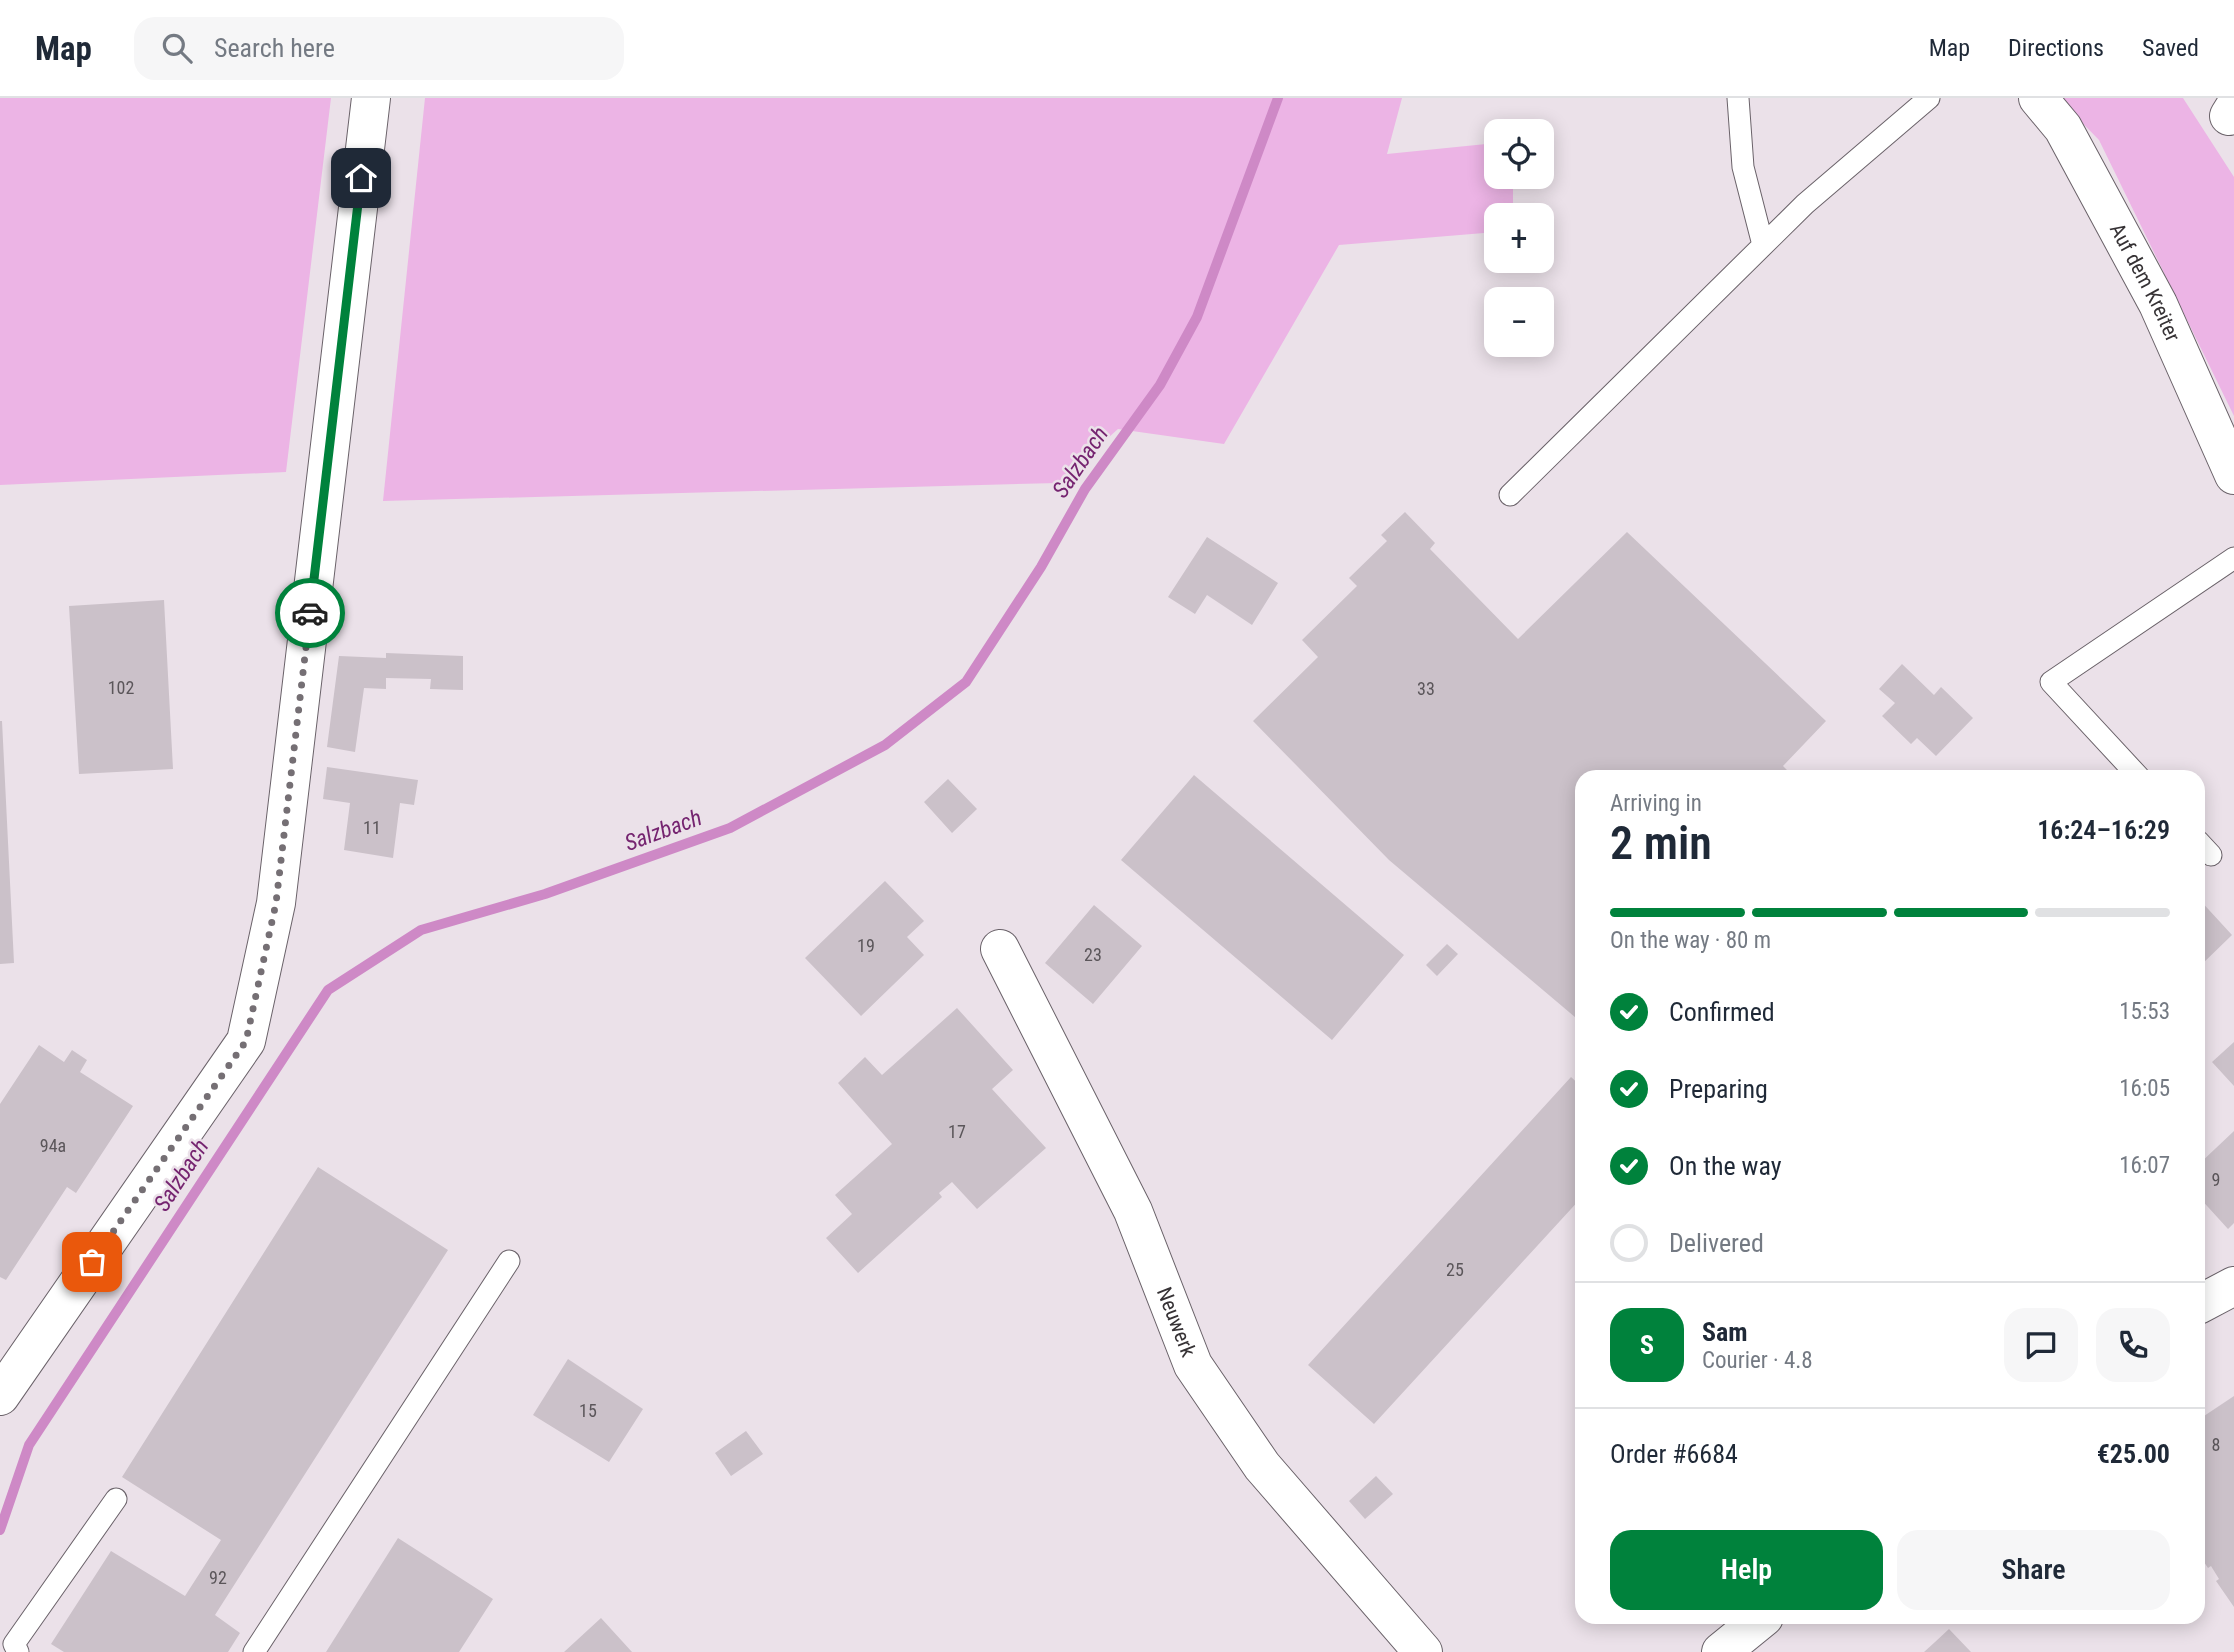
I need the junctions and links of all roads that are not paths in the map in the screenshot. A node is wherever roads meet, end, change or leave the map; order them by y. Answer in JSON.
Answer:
{"nodes":[{"id":1,"x":371,"y":98,"type":"edge"},
{"id":2,"x":1738,"y":98,"type":"edge"},
{"id":3,"x":1928,"y":98,"type":"edge"},
{"id":4,"x":2038,"y":98,"type":"edge"},
{"id":5,"x":1763,"y":246,"type":"junction"},
{"id":6,"x":2234,"y":475,"type":"edge"},
{"id":7,"x":1510,"y":495,"type":"dead end"},
{"id":8,"x":2234,"y":558,"type":"edge"},
{"id":9,"x":2133,"y":770,"type":"edge"},
{"id":10,"x":1000,"y":949,"type":"dead end"},
{"id":11,"x":509,"y":1261,"type":"dead end"},
{"id":12,"x":2234,"y":1286,"type":"edge"},
{"id":13,"x":2205,"y":1301,"type":"edge"},
{"id":14,"x":0,"y":1396,"type":"edge"},
{"id":15,"x":116,"y":1499,"type":"dead end"},
{"id":16,"x":1756,"y":1624,"type":"edge"},
{"id":17,"x":18,"y":1652,"type":"edge"},
{"id":18,"x":254,"y":1652,"type":"edge"},
{"id":19,"x":1423,"y":1652,"type":"edge"},
{"id":20,"x":1721,"y":1652,"type":"edge"}],
"edges":[{"from":1,"to":14,"type":"street"},
{"from":2,"to":5,"type":"lane"},
{"from":3,"to":5,"type":"lane"},
{"from":4,"to":6,"type":"street","name":"Auf dem Kreiter"},
{"from":5,"to":7,"type":"lane"},
{"from":8,"to":9,"type":"lane"},
{"from":10,"to":19,"type":"street","name":"Neuwerk"},
{"from":11,"to":18,"type":"lane"},
{"from":12,"to":13,"type":"street"},
{"from":15,"to":17,"type":"lane"},
{"from":16,"to":20,"type":"street"}]}
